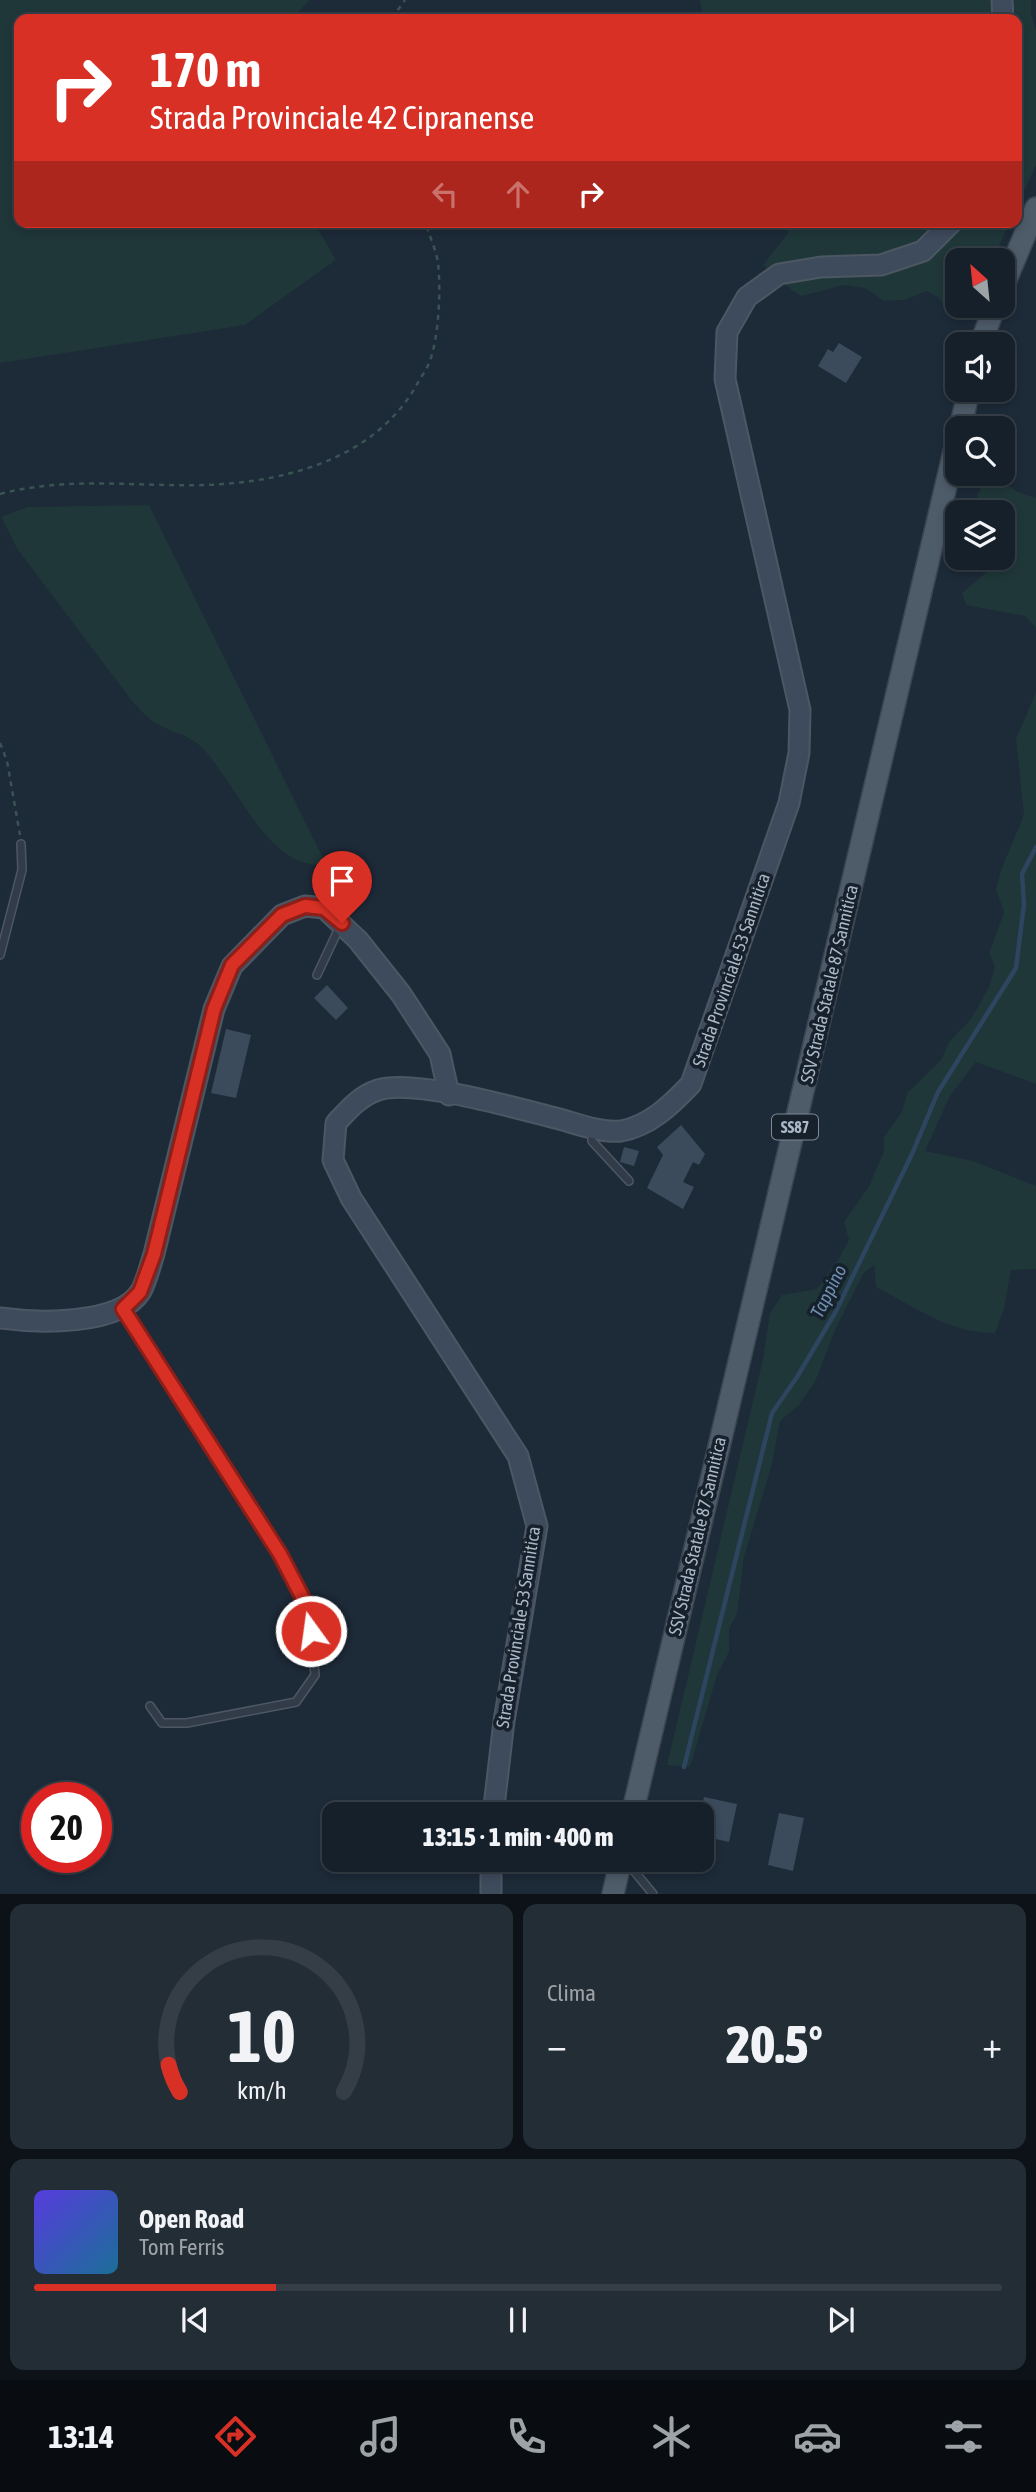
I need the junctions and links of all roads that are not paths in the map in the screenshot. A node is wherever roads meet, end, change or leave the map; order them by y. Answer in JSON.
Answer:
{"nodes":[{"id":1,"x":1036,"y":208,"type":"edge"},
{"id":2,"x":946,"y":228,"type":"edge"},
{"id":3,"x":1015,"y":259,"type":"edge"},
{"id":4,"x":946,"y":486,"type":"edge"},
{"id":5,"x":21,"y":844,"type":"road end"},
{"id":6,"x":342,"y":923,"type":"junction"},
{"id":7,"x":0,"y":955,"type":"edge"},
{"id":8,"x":317,"y":975,"type":"dead end"},
{"id":9,"x":449,"y":1095,"type":"junction"},
{"id":10,"x":591,"y":1128,"type":"junction"},
{"id":11,"x":629,"y":1181,"type":"dead end"},
{"id":12,"x":123,"y":1309,"type":"junction"},
{"id":13,"x":0,"y":1318,"type":"edge"},
{"id":14,"x":150,"y":1706,"type":"dead end"},
{"id":15,"x":495,"y":1802,"type":"edge"},
{"id":16,"x":635,"y":1802,"type":"edge"},
{"id":17,"x":491,"y":1872,"type":"edge"},
{"id":18,"x":619,"y":1872,"type":"edge"},
{"id":19,"x":634,"y":1872,"type":"edge"},
{"id":20,"x":491,"y":1894,"type":"edge"},
{"id":21,"x":613,"y":1894,"type":"edge"},
{"id":22,"x":653,"y":1894,"type":"edge"}],
"edges":[{"from":1,"to":3,"type":"main road"},
{"from":2,"to":10,"type":"street","name":"Strada Provinciale 53 Sannitica"},
{"from":4,"to":16,"type":"main road","name":"SSV Strada Statale 87 Sannitica","number":"SS87"},
{"from":5,"to":7,"type":"lane"},
{"from":6,"to":8,"type":"lane"},
{"from":6,"to":9,"type":"street"},
{"from":6,"to":12,"type":"street"},
{"from":9,"to":10,"type":"street","name":"Strada Provinciale 53 Sannitica"},
{"from":9,"to":15,"type":"street","name":"Strada Provinciale 53 Sannitica"},
{"from":10,"to":11,"type":"lane"},
{"from":12,"to":13,"type":"street"},
{"from":12,"to":14,"type":"lane"},
{"from":17,"to":20,"type":"street"},
{"from":18,"to":21,"type":"main road"},
{"from":19,"to":22,"type":"lane"}]}
